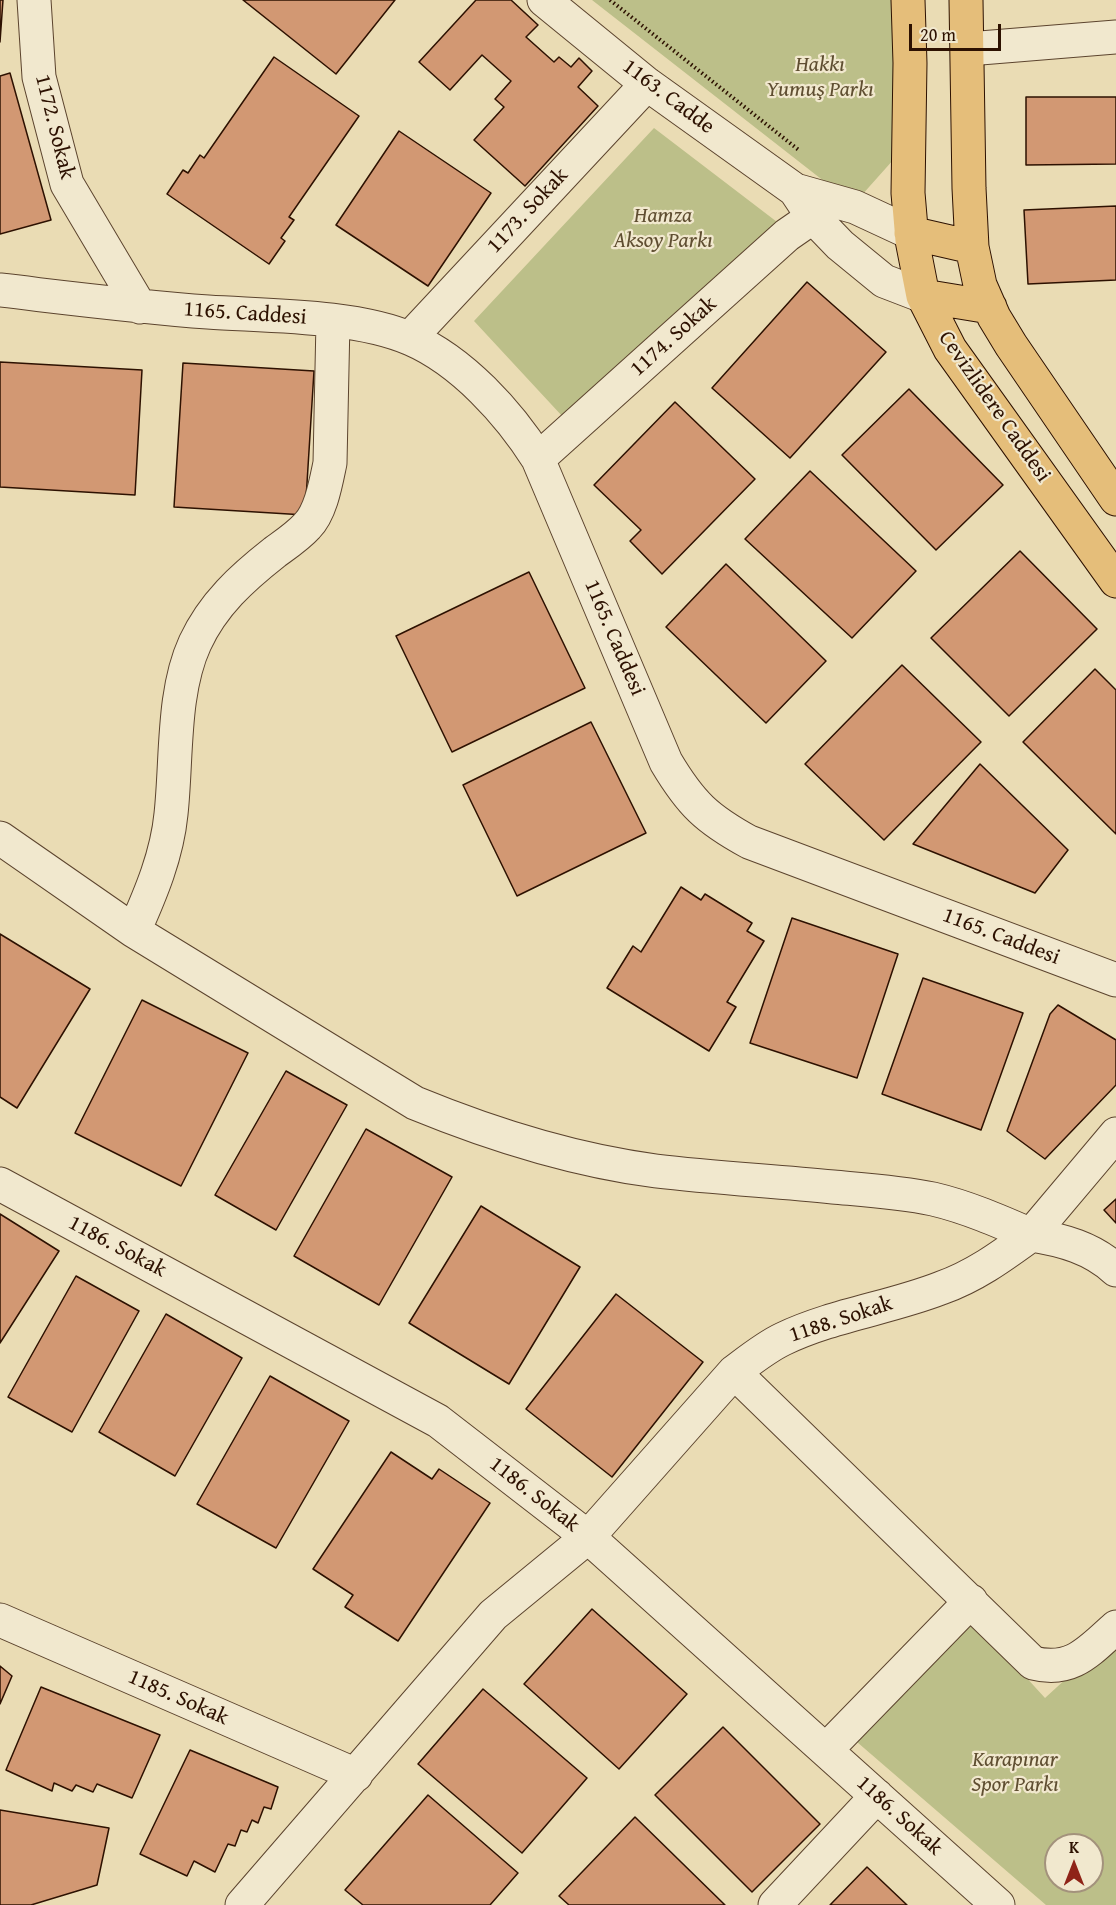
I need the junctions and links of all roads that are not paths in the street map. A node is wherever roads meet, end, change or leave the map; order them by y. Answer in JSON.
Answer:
{"nodes":[{"id":1,"x":34,"y":0,"type":"edge"},
{"id":2,"x":544,"y":0,"type":"edge"},
{"id":3,"x":908,"y":0,"type":"edge"},
{"id":4,"x":966,"y":0,"type":"edge"},
{"id":5,"x":1116,"y":37,"type":"edge"},
{"id":6,"x":968,"y":49,"type":"junction"},
{"id":7,"x":647,"y":84,"type":"junction"},
{"id":8,"x":795,"y":190,"type":"junction"},
{"id":9,"x":813,"y":217,"type":"junction"},
{"id":10,"x":911,"y":233,"type":"junction"},
{"id":11,"x":972,"y":247,"type":"junction"},
{"id":12,"x":0,"y":290,"type":"edge"},
{"id":13,"x":923,"y":296,"type":"junction"},
{"id":14,"x":140,"y":307,"type":"junction"},
{"id":15,"x":990,"y":307,"type":"junction"},
{"id":16,"x":333,"y":321,"type":"junction"},
{"id":17,"x":410,"y":338,"type":"junction"},
{"id":18,"x":538,"y":459,"type":"junction"},
{"id":19,"x":1116,"y":499,"type":"edge"},
{"id":20,"x":1116,"y":581,"type":"edge"},
{"id":21,"x":0,"y":838,"type":"edge"},
{"id":22,"x":134,"y":931,"type":"junction"},
{"id":23,"x":1116,"y":980,"type":"edge"},
{"id":24,"x":1116,"y":1134,"type":"edge"},
{"id":25,"x":0,"y":1184,"type":"edge"},
{"id":26,"x":1031,"y":1235,"type":"junction"},
{"id":27,"x":1116,"y":1270,"type":"edge"},
{"id":28,"x":734,"y":1372,"type":"junction"},
{"id":29,"x":588,"y":1537,"type":"junction"},
{"id":30,"x":971,"y":1601,"type":"junction"},
{"id":31,"x":0,"y":1620,"type":"edge"},
{"id":32,"x":1116,"y":1627,"type":"edge"},
{"id":33,"x":826,"y":1750,"type":"junction"},
{"id":34,"x":356,"y":1775,"type":"junction"},
{"id":35,"x":877,"y":1796,"type":"junction"},
{"id":36,"x":242,"y":1905,"type":"edge"},
{"id":37,"x":775,"y":1905,"type":"edge"},
{"id":38,"x":998,"y":1905,"type":"edge"}],
"edges":[{"from":1,"to":14,"type":"street","name":"1172. Sokak"},
{"from":2,"to":7,"type":"street","name":"1163. Cadde"},
{"from":3,"to":10,"type":"main road","name":"Cevizlidere Caddesi"},
{"from":4,"to":6,"type":"main road"},
{"from":5,"to":6,"type":"street"},
{"from":6,"to":11,"type":"main road"},
{"from":7,"to":8,"type":"street","name":"1163. Cadde"},
{"from":7,"to":17,"type":"street","name":"1173. Sokak"},
{"from":8,"to":9,"type":"street","name":"1163. Cadde"},
{"from":8,"to":10,"type":"street","name":"1163. Cadde"},
{"from":9,"to":13,"type":"street","name":"1163. Cadde"},
{"from":9,"to":18,"type":"street","name":"1174. Sokak"},
{"from":10,"to":11,"type":"main road"},
{"from":10,"to":13,"type":"main road","name":"Cevizlidere Caddesi"},
{"from":11,"to":15,"type":"main road"},
{"from":12,"to":14,"type":"street","name":"1165. Caddesi"},
{"from":13,"to":15,"type":"main road"},
{"from":13,"to":20,"type":"main road","name":"Cevizlidere Caddesi"},
{"from":14,"to":16,"type":"street","name":"1165. Caddesi"},
{"from":15,"to":19,"type":"main road"},
{"from":16,"to":17,"type":"street","name":"1165. Caddesi"},
{"from":16,"to":22,"type":"street"},
{"from":17,"to":18,"type":"street","name":"1165. Caddesi"},
{"from":18,"to":23,"type":"street","name":"1165. Caddesi"},
{"from":21,"to":22,"type":"street"},
{"from":22,"to":26,"type":"street"},
{"from":24,"to":26,"type":"street","name":"1188. Sokak"},
{"from":25,"to":29,"type":"street","name":"1186. Sokak"},
{"from":26,"to":27,"type":"street"},
{"from":26,"to":28,"type":"street","name":"1188. Sokak"},
{"from":28,"to":29,"type":"street","name":"1188. Sokak"},
{"from":28,"to":30,"type":"street"},
{"from":29,"to":33,"type":"street","name":"1186. Sokak"},
{"from":29,"to":34,"type":"street"},
{"from":30,"to":32,"type":"street"},
{"from":30,"to":33,"type":"street"},
{"from":31,"to":34,"type":"street","name":"1185. Sokak"},
{"from":33,"to":35,"type":"street","name":"1186. Sokak"},
{"from":34,"to":36,"type":"street"},
{"from":35,"to":37,"type":"street"},
{"from":35,"to":38,"type":"street","name":"1186. Sokak"}]}
